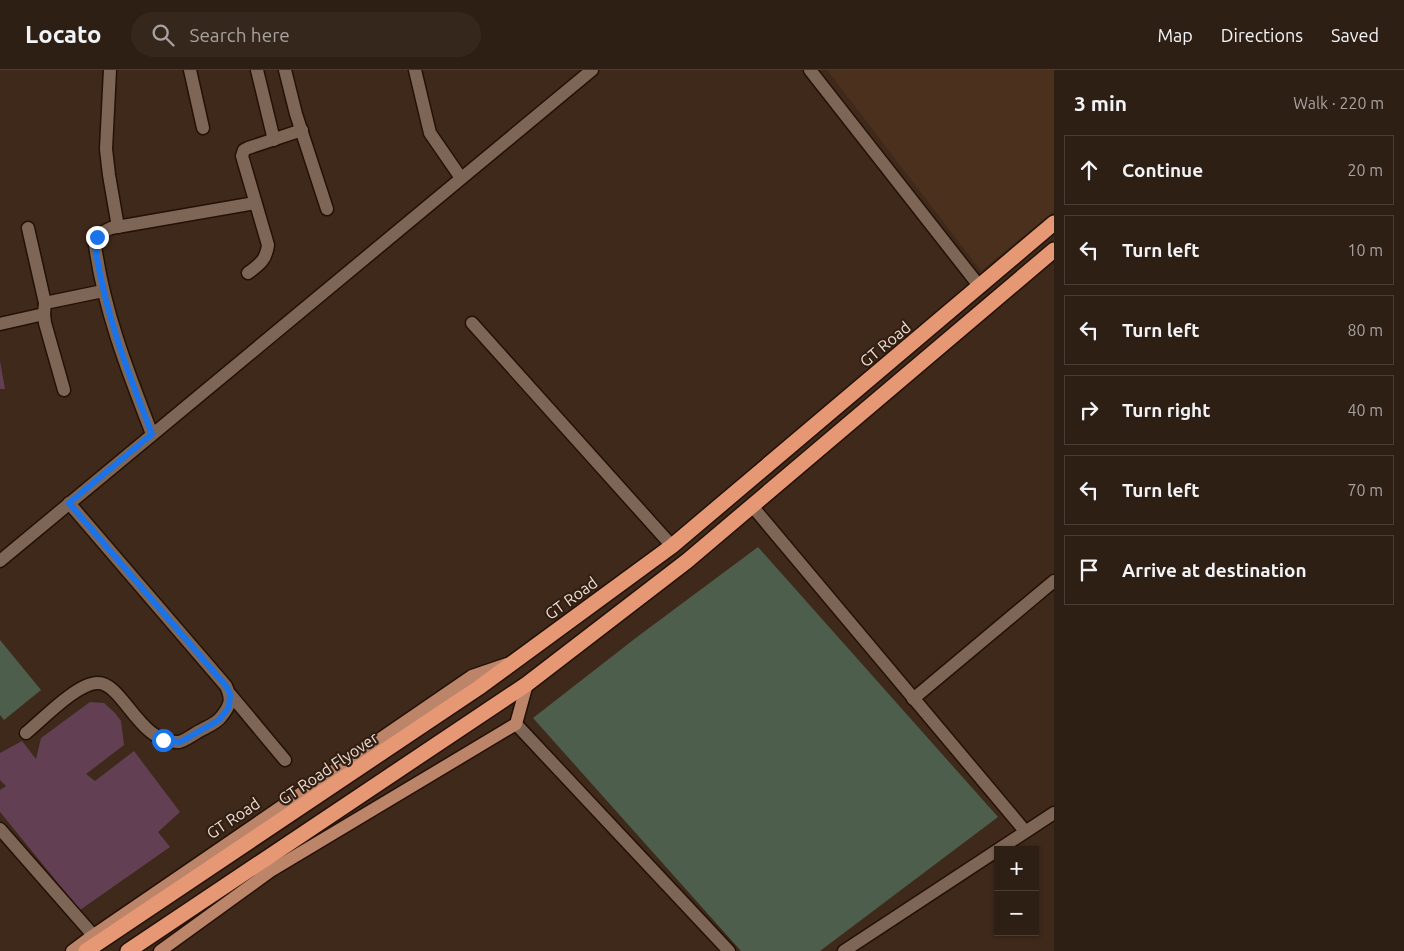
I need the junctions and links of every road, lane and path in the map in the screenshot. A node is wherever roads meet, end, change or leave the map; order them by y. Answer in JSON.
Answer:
{"nodes":[{"id":1,"x":110,"y":70,"type":"edge"},
{"id":2,"x":190,"y":70,"type":"edge"},
{"id":3,"x":257,"y":70,"type":"edge"},
{"id":4,"x":285,"y":70,"type":"edge"},
{"id":5,"x":415,"y":70,"type":"edge"},
{"id":6,"x":592,"y":70,"type":"edge"},
{"id":7,"x":810,"y":70,"type":"edge"},
{"id":8,"x":203,"y":128,"type":"dead end"},
{"id":9,"x":302,"y":130,"type":"junction"},
{"id":10,"x":274,"y":140,"type":"junction"},
{"id":11,"x":461,"y":178,"type":"junction"},
{"id":12,"x":255,"y":203,"type":"junction"},
{"id":13,"x":327,"y":209,"type":"dead end"},
{"id":14,"x":1054,"y":223,"type":"edge"},
{"id":15,"x":118,"y":227,"type":"junction"},
{"id":16,"x":28,"y":228,"type":"dead end"},
{"id":17,"x":1054,"y":250,"type":"edge"},
{"id":18,"x":248,"y":272,"type":"dead end"},
{"id":19,"x":980,"y":287,"type":"junction"},
{"id":20,"x":103,"y":291,"type":"junction"},
{"id":21,"x":45,"y":309,"type":"junction"},
{"id":22,"x":472,"y":323,"type":"dead end"},
{"id":23,"x":0,"y":324,"type":"edge"},
{"id":24,"x":64,"y":390,"type":"dead end"},
{"id":25,"x":152,"y":434,"type":"junction"},
{"id":26,"x":69,"y":503,"type":"junction"},
{"id":27,"x":752,"y":506,"type":"junction"},
{"id":28,"x":672,"y":546,"type":"junction"},
{"id":29,"x":0,"y":561,"type":"edge"},
{"id":30,"x":687,"y":561,"type":"junction"},
{"id":31,"x":1054,"y":581,"type":"edge"},
{"id":32,"x":513,"y":662,"type":"junction"},
{"id":33,"x":527,"y":684,"type":"junction"},
{"id":34,"x":230,"y":694,"type":"junction"},
{"id":35,"x":913,"y":699,"type":"junction"},
{"id":36,"x":516,"y":724,"type":"junction"},
{"id":37,"x":26,"y":733,"type":"dead end"},
{"id":38,"x":285,"y":760,"type":"dead end"},
{"id":39,"x":1054,"y":813,"type":"edge"},
{"id":40,"x":0,"y":829,"type":"edge"},
{"id":41,"x":1025,"y":831,"type":"junction"},
{"id":42,"x":93,"y":935,"type":"junction"},
{"id":43,"x":72,"y":951,"type":"edge"},
{"id":44,"x":86,"y":951,"type":"edge"},
{"id":45,"x":128,"y":951,"type":"edge"},
{"id":46,"x":160,"y":951,"type":"edge"},
{"id":47,"x":729,"y":951,"type":"edge"},
{"id":48,"x":844,"y":951,"type":"edge"}],
"edges":[{"from":1,"to":15,"type":"street"},
{"from":2,"to":8,"type":"street"},
{"from":3,"to":10,"type":"street"},
{"from":4,"to":9,"type":"street"},
{"from":5,"to":11,"type":"street"},
{"from":6,"to":11,"type":"street"},
{"from":7,"to":19,"type":"street"},
{"from":9,"to":10,"type":"street"},
{"from":9,"to":13,"type":"street"},
{"from":10,"to":12,"type":"street"},
{"from":11,"to":25,"type":"street"},
{"from":12,"to":15,"type":"street"},
{"from":12,"to":18,"type":"street"},
{"from":14,"to":19,"type":"highway","name":"GT Road"},
{"from":15,"to":20,"type":"street"},
{"from":16,"to":21,"type":"street"},
{"from":17,"to":27,"type":"highway"},
{"from":19,"to":28,"type":"highway","name":"GT Road"},
{"from":20,"to":21,"type":"street"},
{"from":20,"to":25,"type":"street"},
{"from":21,"to":23,"type":"street"},
{"from":21,"to":24,"type":"street"},
{"from":22,"to":28,"type":"street"},
{"from":25,"to":26,"type":"street"},
{"from":26,"to":29,"type":"street"},
{"from":26,"to":34,"type":"street"},
{"from":27,"to":30,"type":"highway"},
{"from":27,"to":35,"type":"street"},
{"from":28,"to":30,"type":"highway"},
{"from":28,"to":32,"type":"highway","name":"GT Road"},
{"from":30,"to":33,"type":"highway"},
{"from":31,"to":35,"type":"street"},
{"from":32,"to":42,"type":"main road","name":"GT Road"},
{"from":32,"to":44,"type":"highway","name":"GT Road Flyover"},
{"from":33,"to":36,"type":"main road"},
{"from":33,"to":45,"type":"highway"},
{"from":34,"to":37,"type":"street"},
{"from":34,"to":38,"type":"street"},
{"from":35,"to":41,"type":"street"},
{"from":36,"to":46,"type":"main road"},
{"from":36,"to":47,"type":"street"},
{"from":39,"to":41,"type":"street"},
{"from":40,"to":42,"type":"street"},
{"from":41,"to":48,"type":"street"},
{"from":42,"to":43,"type":"main road","name":"GT Road"}]}
